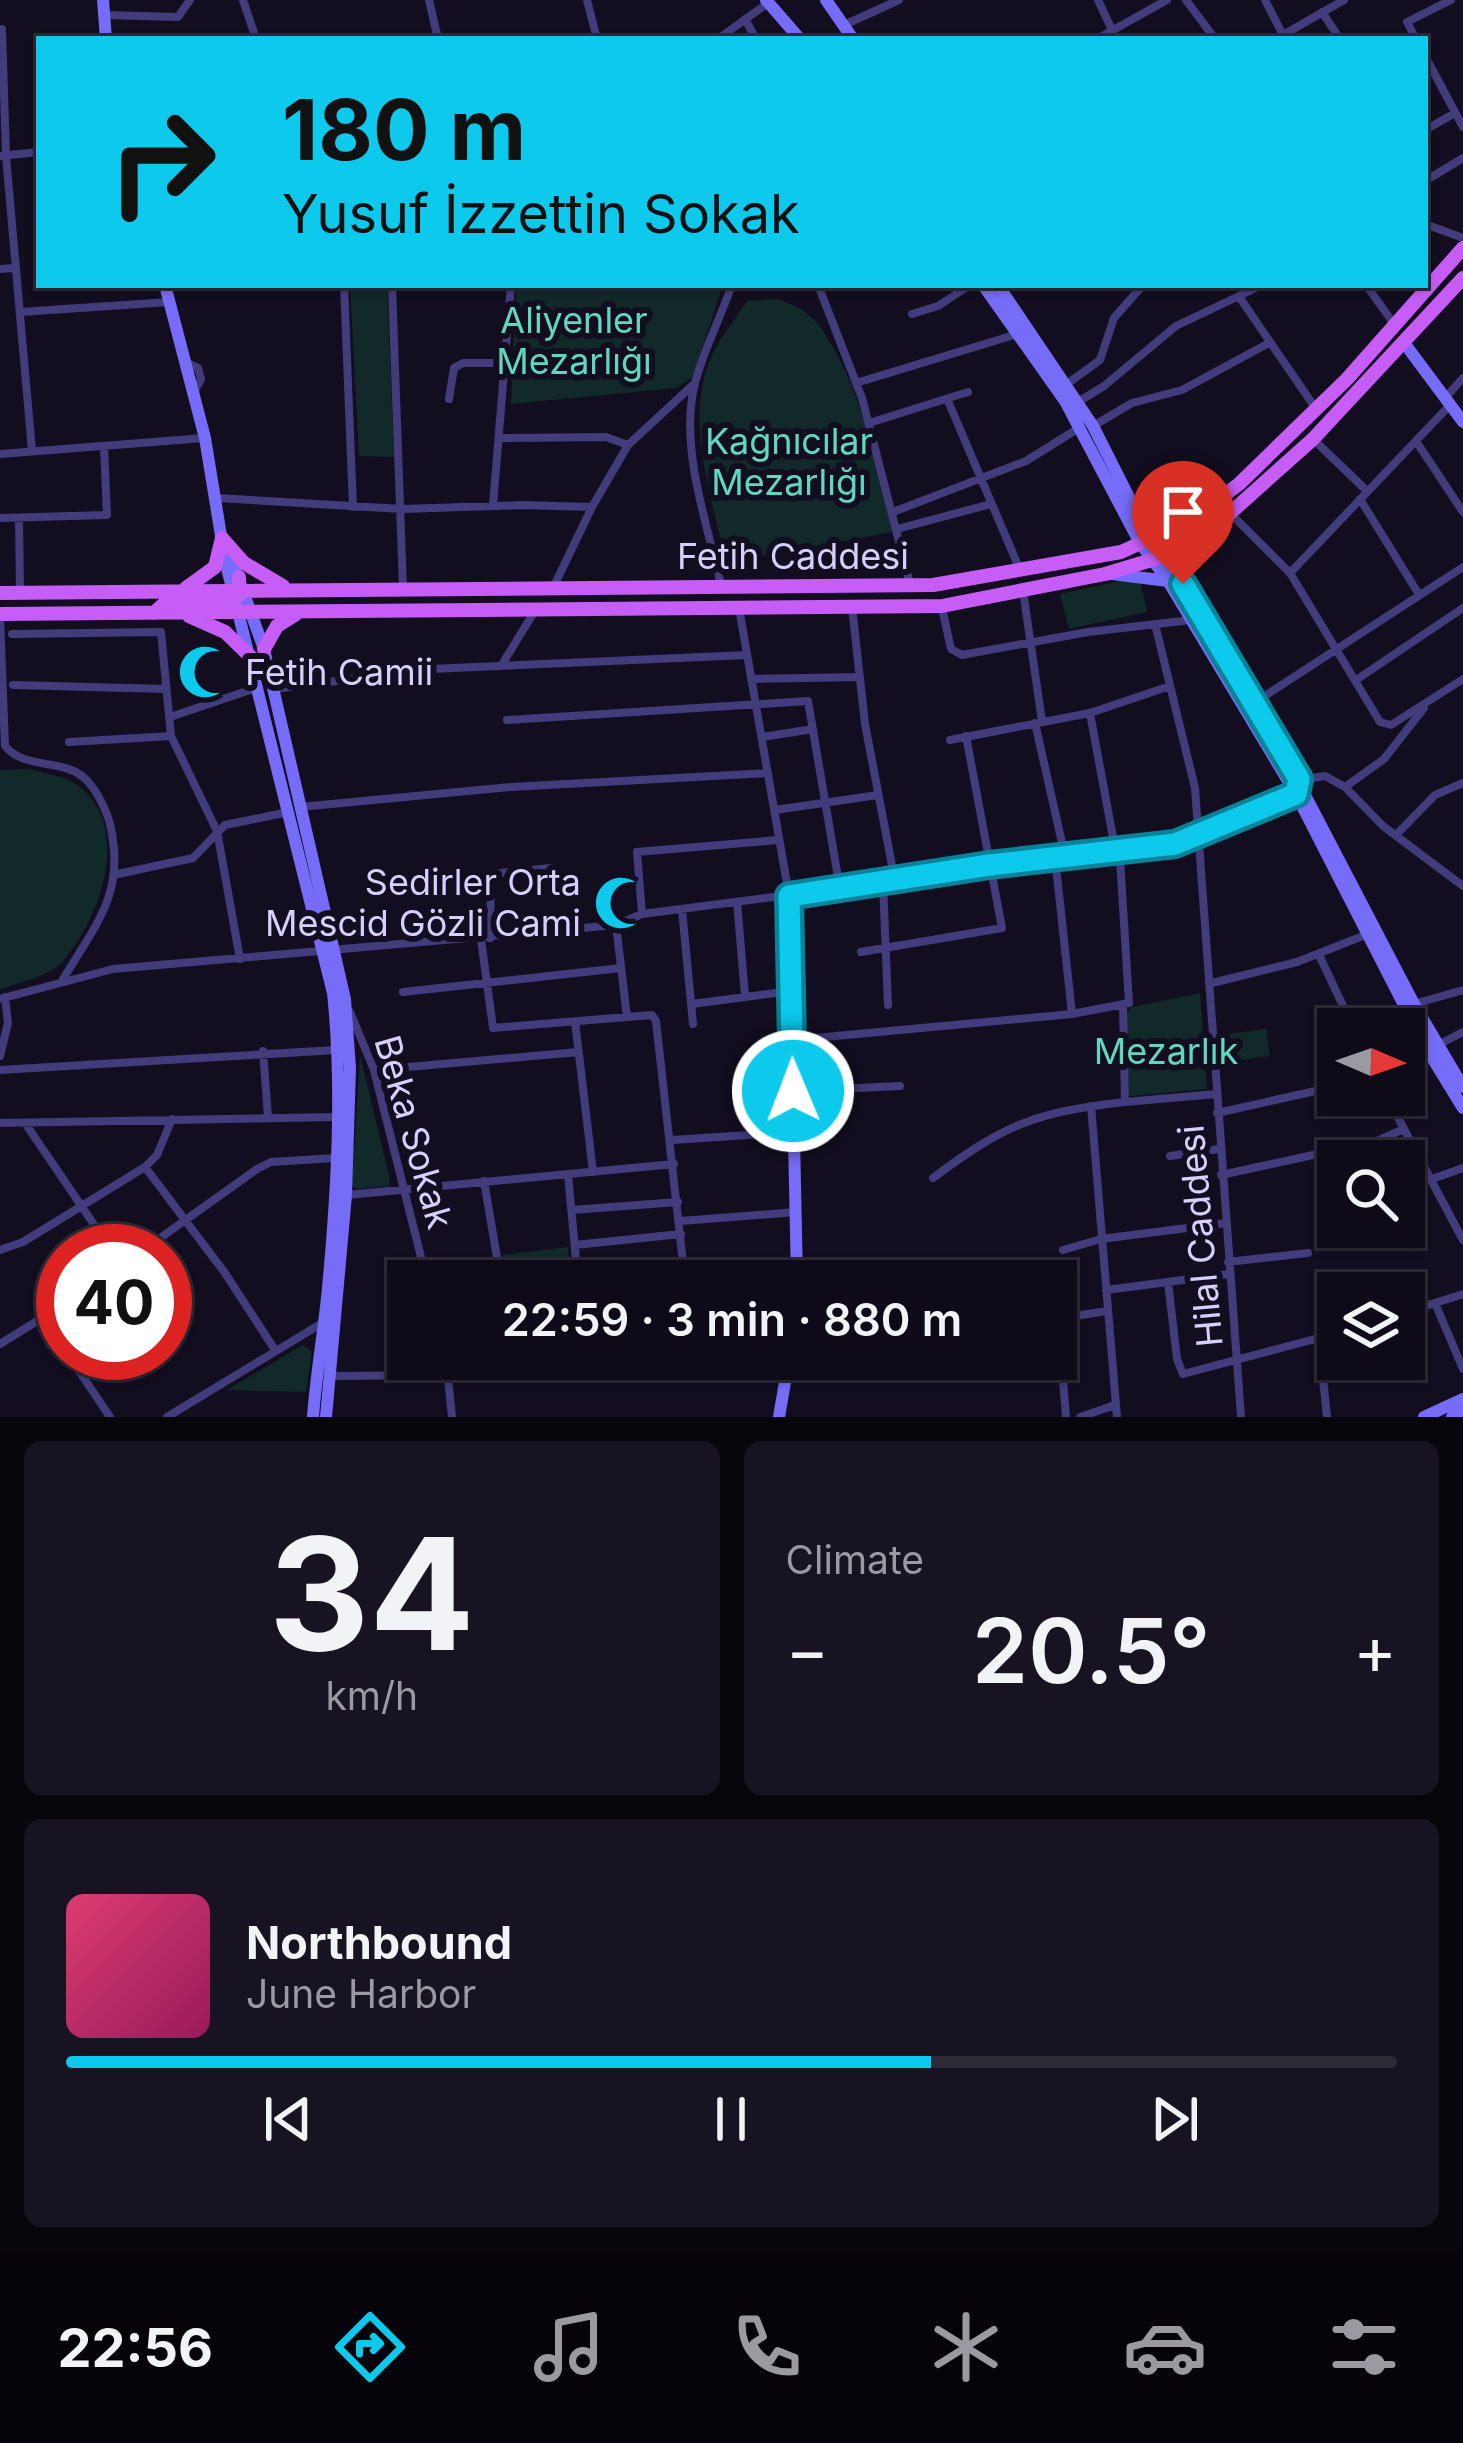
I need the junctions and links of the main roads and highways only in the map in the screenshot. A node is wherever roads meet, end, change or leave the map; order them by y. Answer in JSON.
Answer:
{"nodes":[{"id":1,"x":1463,"y":248,"type":"edge"},
{"id":2,"x":1463,"y":278,"type":"edge"},
{"id":3,"x":1428,"y":287,"type":"edge"},
{"id":4,"x":1427,"y":288,"type":"edge"},
{"id":5,"x":1347,"y":379,"type":"junction"},
{"id":6,"x":1359,"y":391,"type":"junction"},
{"id":7,"x":287,"y":589,"type":"junction"},
{"id":8,"x":328,"y":590,"type":"junction"},
{"id":9,"x":173,"y":592,"type":"junction"},
{"id":10,"x":0,"y":593,"type":"edge"},
{"id":11,"x":241,"y":595,"type":"junction"},
{"id":12,"x":302,"y":611,"type":"junction"},
{"id":13,"x":179,"y":612,"type":"junction"},
{"id":14,"x":154,"y":613,"type":"junction"},
{"id":15,"x":0,"y":615,"type":"edge"}],
"edges":[{"from":1,"to":3,"type":"main road","name":"Fetih Caddesi"},
{"from":2,"to":6,"type":"main road","name":"Fetih Caddesi"},
{"from":4,"to":5,"type":"main road","name":"Fetih Caddesi"},
{"from":5,"to":6,"type":"main road"},
{"from":5,"to":8,"type":"main road","name":"Fetih Caddesi"},
{"from":6,"to":12,"type":"main road","name":"Fetih Caddesi"},
{"from":7,"to":8,"type":"main road","name":"Fetih Caddesi"},
{"from":7,"to":9,"type":"main road"},
{"from":7,"to":11,"type":"main road","name":"Fetih Caddesi"},
{"from":8,"to":11,"type":"main road"},
{"from":9,"to":10,"type":"main road","name":"Fetih Caddesi"},
{"from":9,"to":11,"type":"main road","name":"Fetih Caddesi"},
{"from":11,"to":12,"type":"main road","name":"Fetih Caddesi"},
{"from":11,"to":13,"type":"main road","name":"Fetih Caddesi"},
{"from":11,"to":14,"type":"main road"},
{"from":12,"to":13,"type":"main road"},
{"from":13,"to":14,"type":"main road","name":"Fetih Caddesi"},
{"from":14,"to":15,"type":"main road","name":"Fetih Caddesi"}]}
